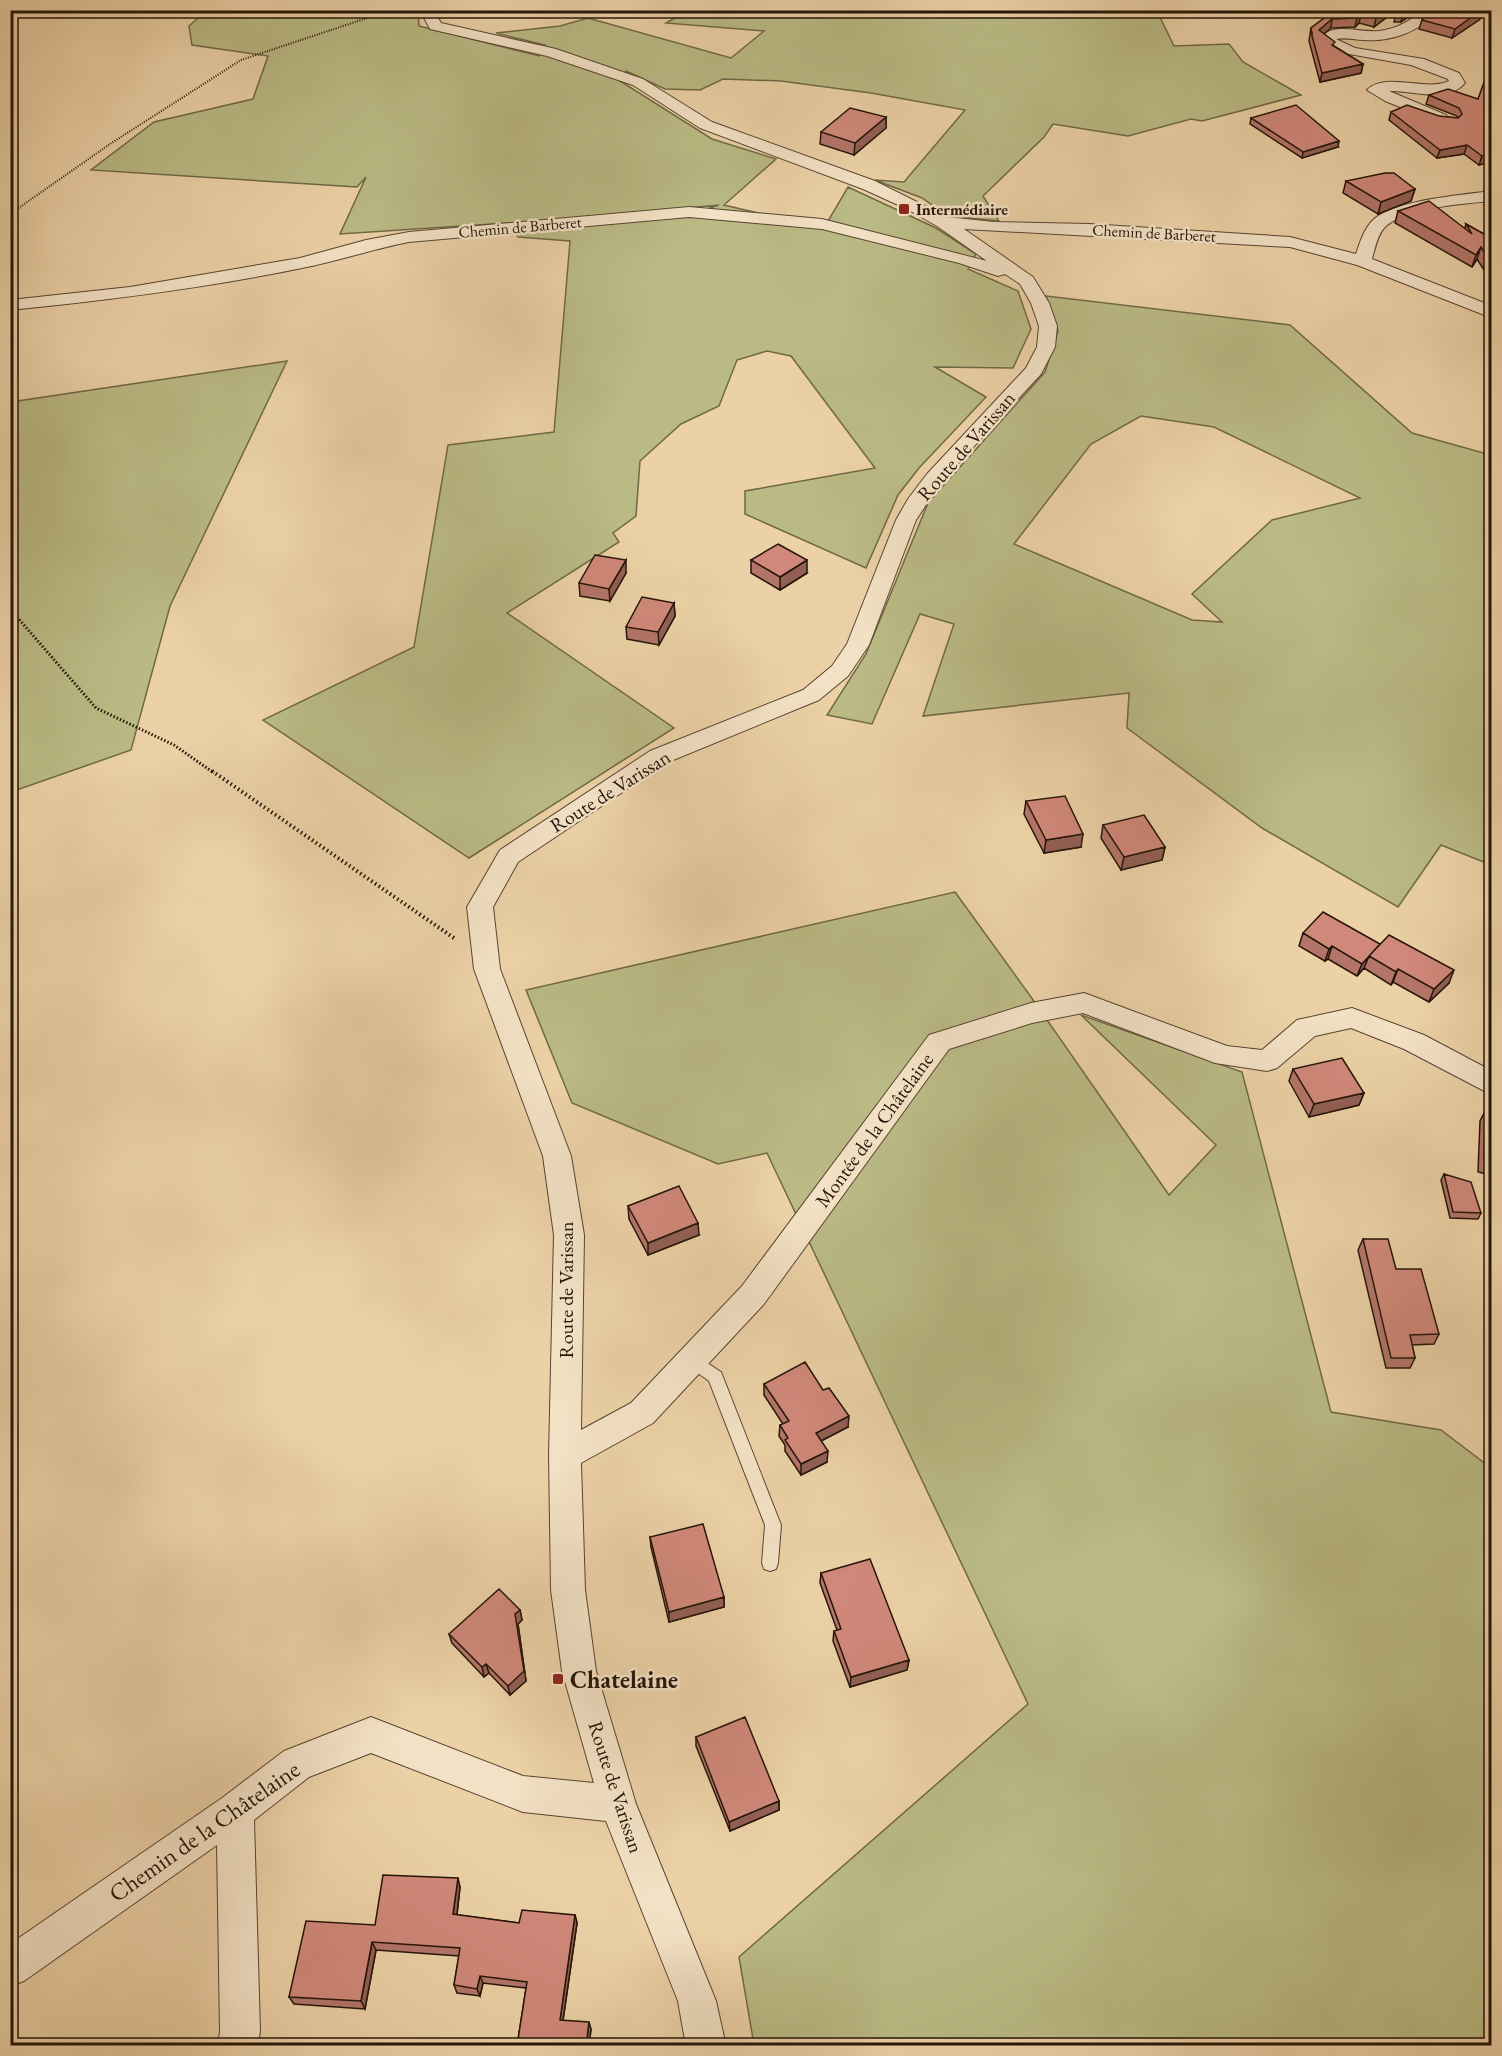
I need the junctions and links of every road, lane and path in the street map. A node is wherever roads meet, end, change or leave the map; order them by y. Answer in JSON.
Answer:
{"nodes":[{"id":1,"x":380,"y":10,"type":"edge"},
{"id":2,"x":432,"y":10,"type":"edge"},
{"id":3,"x":1431,"y":10,"type":"edge"},
{"id":4,"x":1450,"y":121,"type":"edge"},
{"id":5,"x":1491,"y":196,"type":"edge"},
{"id":6,"x":10,"y":214,"type":"edge"},
{"id":7,"x":943,"y":222,"type":"junction"},
{"id":8,"x":1363,"y":261,"type":"junction"},
{"id":9,"x":1027,"y":281,"type":"junction"},
{"id":10,"x":10,"y":305,"type":"edge"},
{"id":11,"x":1491,"y":313,"type":"edge"},
{"id":12,"x":10,"y":609,"type":"edge"},
{"id":13,"x":486,"y":959,"type":"junction"},
{"id":14,"x":1491,"y":1084,"type":"edge"},
{"id":15,"x":692,"y":1360,"type":"junction"},
{"id":16,"x":565,"y":1455,"type":"junction"},
{"id":17,"x":770,"y":1563,"type":"dead end"},
{"id":18,"x":618,"y":1804,"type":"junction"},
{"id":19,"x":235,"y":1811,"type":"junction"},
{"id":20,"x":10,"y":1967,"type":"edge"},
{"id":21,"x":238,"y":2046,"type":"edge"},
{"id":22,"x":706,"y":2046,"type":"edge"}],
"edges":[{"from":1,"to":6,"type":"path"},
{"from":2,"to":7,"type":"street","name":"Route de Varissan"},
{"from":3,"to":4,"type":"street"},
{"from":5,"to":8,"type":"street"},
{"from":7,"to":8,"type":"street","name":"Chemin de Barberet"},
{"from":7,"to":9,"type":"street","name":"Route de Varissan"},
{"from":8,"to":11,"type":"street","name":"Chemin de Barberet"},
{"from":9,"to":10,"type":"street","name":"Chemin de Barberet"},
{"from":9,"to":13,"type":"street","name":"Route de Varissan"},
{"from":12,"to":13,"type":"path"},
{"from":13,"to":16,"type":"street","name":"Route de Varissan"},
{"from":14,"to":15,"type":"street","name":"Montée de la Châtelaine"},
{"from":15,"to":16,"type":"street","name":"Montée de la Châtelaine"},
{"from":15,"to":17,"type":"lane"},
{"from":16,"to":18,"type":"street","name":"Route de Varissan"},
{"from":18,"to":19,"type":"street","name":"Chemin de la Châtelaine"},
{"from":18,"to":22,"type":"street","name":"Route de Varissan"},
{"from":19,"to":20,"type":"street","name":"Chemin de la Châtelaine"},
{"from":19,"to":21,"type":"street"}]}
